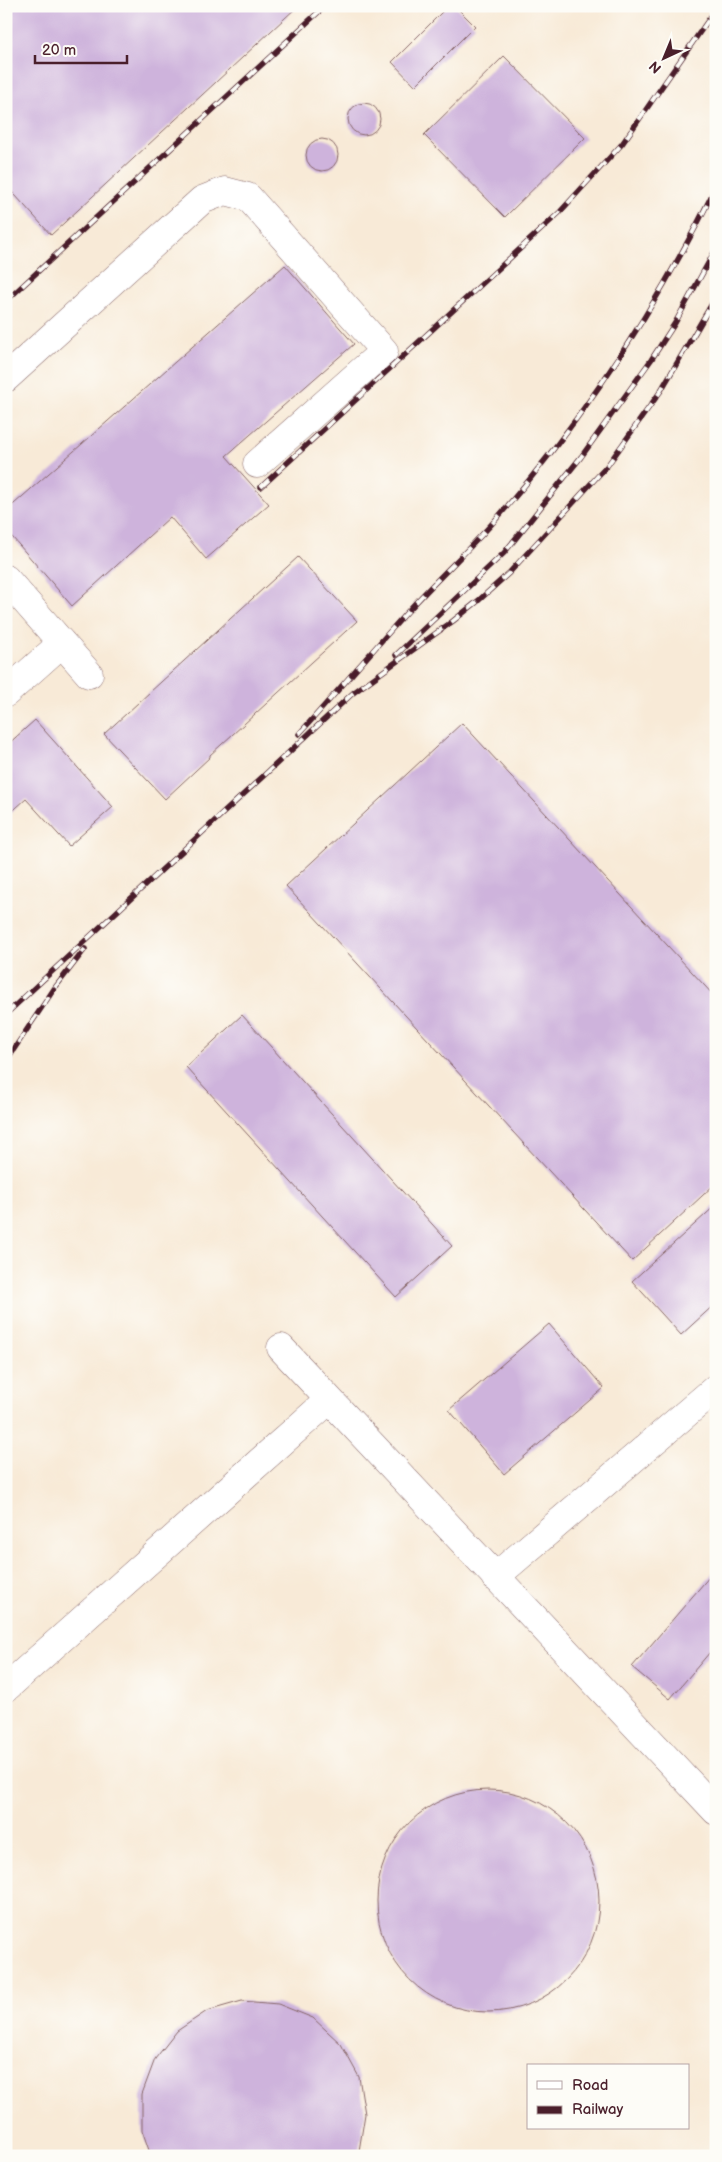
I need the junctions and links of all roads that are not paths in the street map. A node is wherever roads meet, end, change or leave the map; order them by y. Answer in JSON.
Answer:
{"nodes":[{"id":1,"x":6,"y":378,"type":"edge"},
{"id":2,"x":257,"y":464,"type":"dead end"},
{"id":3,"x":6,"y":578,"type":"edge"},
{"id":4,"x":62,"y":643,"type":"junction"},
{"id":5,"x":89,"y":674,"type":"dead end"},
{"id":6,"x":6,"y":693,"type":"edge"},
{"id":7,"x":281,"y":1348,"type":"dead end"},
{"id":8,"x":716,"y":1388,"type":"edge"},
{"id":9,"x":330,"y":1400,"type":"junction"},
{"id":10,"x":495,"y":1577,"type":"junction"},
{"id":11,"x":6,"y":1688,"type":"edge"},
{"id":12,"x":716,"y":1812,"type":"edge"}],
"edges":[{"from":1,"to":2,"type":"lane"},
{"from":3,"to":4,"type":"lane"},
{"from":4,"to":5,"type":"lane"},
{"from":4,"to":6,"type":"lane"},
{"from":7,"to":9,"type":"lane"},
{"from":8,"to":10,"type":"lane"},
{"from":9,"to":10,"type":"lane"},
{"from":9,"to":11,"type":"lane"},
{"from":10,"to":12,"type":"lane"}]}
